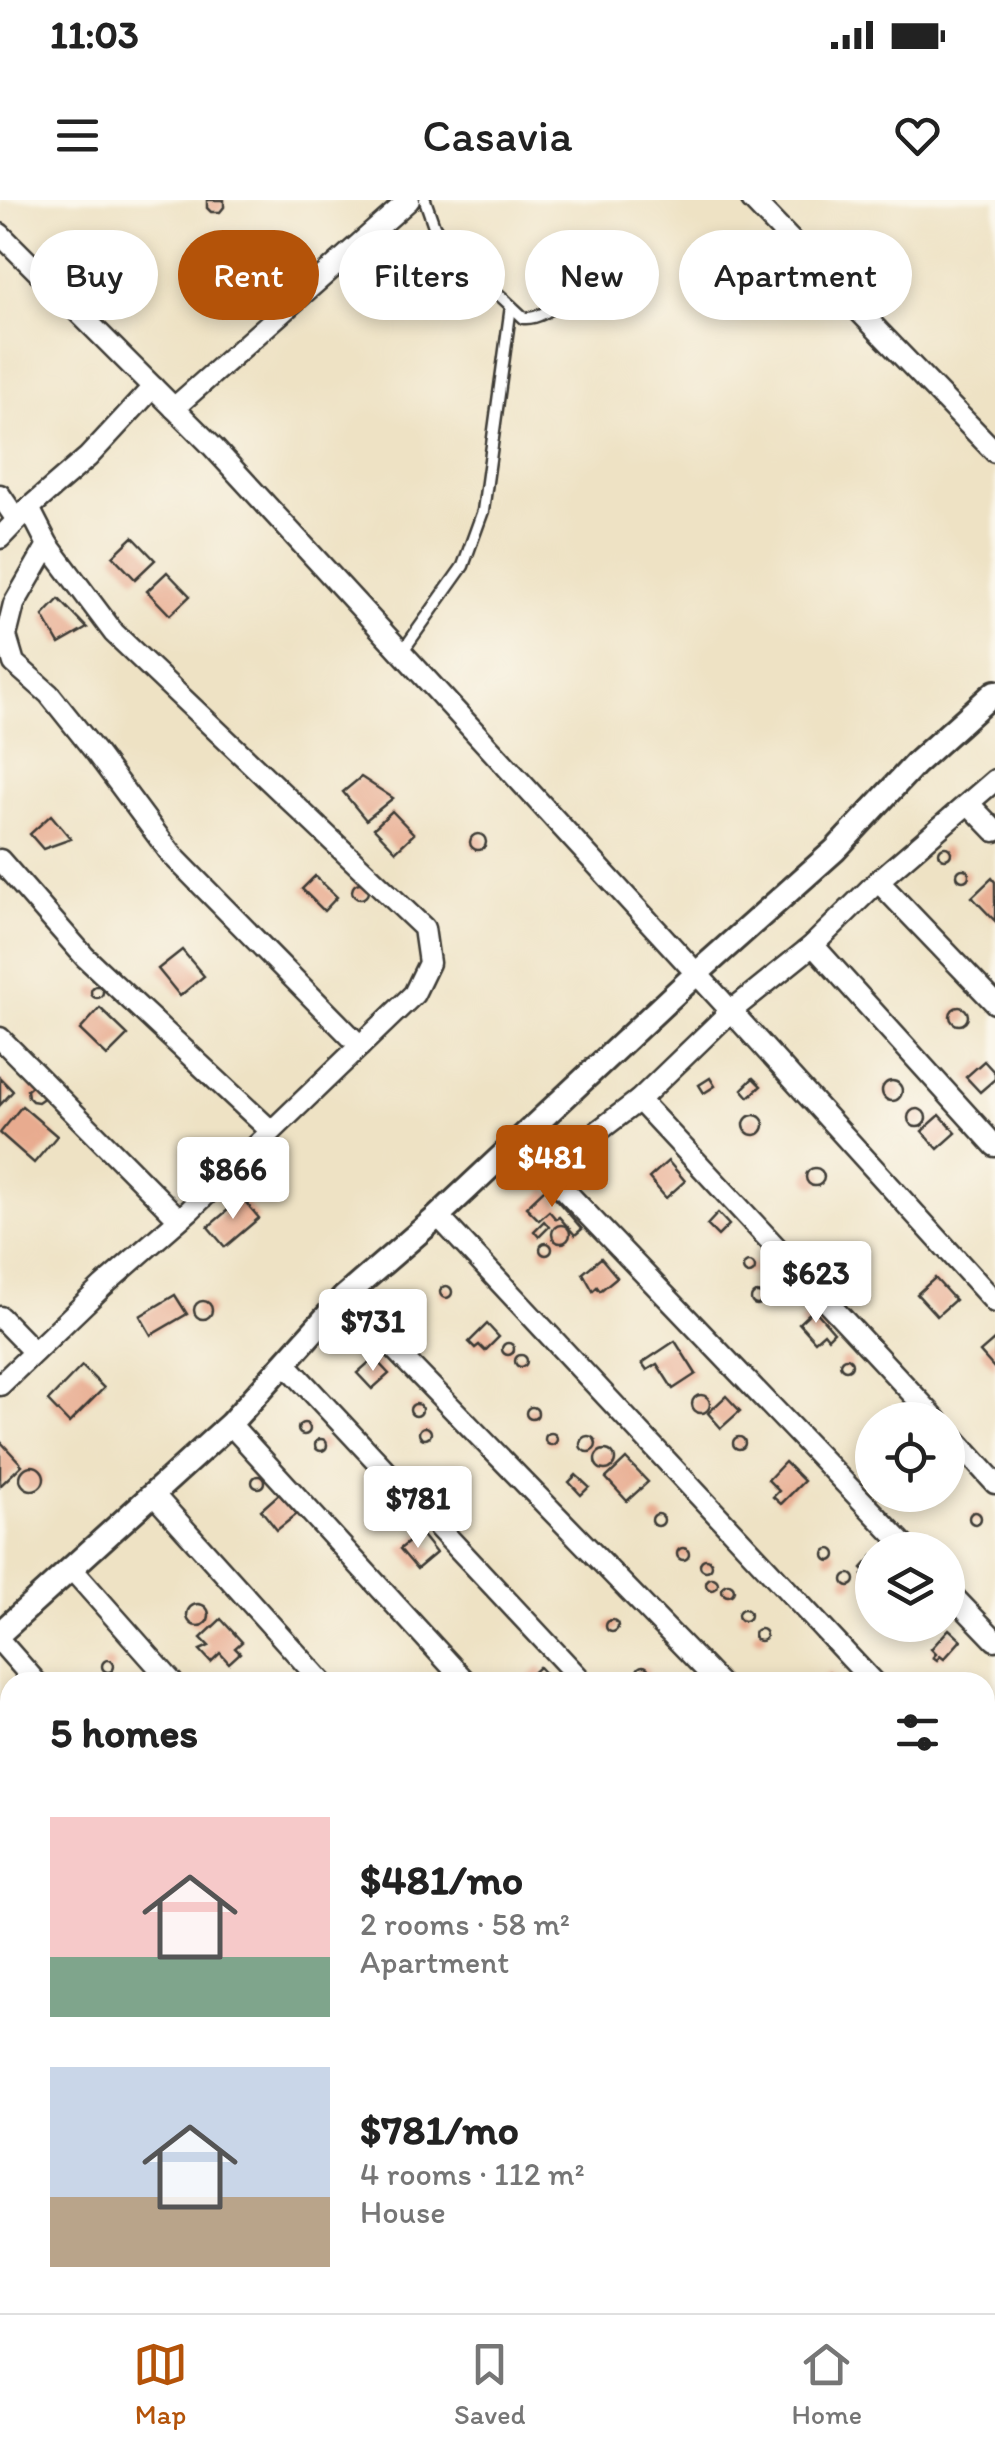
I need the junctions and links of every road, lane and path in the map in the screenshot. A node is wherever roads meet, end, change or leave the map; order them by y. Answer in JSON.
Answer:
{"nodes":[{"id":1,"x":409,"y":200,"type":"edge"},
{"id":2,"x":425,"y":200,"type":"edge"},
{"id":3,"x":752,"y":200,"type":"edge"},
{"id":4,"x":0,"y":234,"type":"edge"},
{"id":5,"x":511,"y":306,"type":"junction"},
{"id":6,"x":525,"y":318,"type":"edge"},
{"id":7,"x":154,"y":387,"type":"junction"},
{"id":8,"x":174,"y":408,"type":"junction"},
{"id":9,"x":995,"y":452,"type":"edge"},
{"id":10,"x":0,"y":494,"type":"edge"},
{"id":11,"x":23,"y":514,"type":"junction"},
{"id":12,"x":0,"y":538,"type":"edge"},
{"id":13,"x":48,"y":545,"type":"junction"},
{"id":14,"x":402,"y":652,"type":"junction"},
{"id":15,"x":995,"y":692,"type":"edge"},
{"id":16,"x":995,"y":780,"type":"edge"},
{"id":17,"x":969,"y":804,"type":"junction"},
{"id":18,"x":995,"y":831,"type":"edge"},
{"id":19,"x":0,"y":860,"type":"edge"},
{"id":20,"x":878,"y":881,"type":"junction"},
{"id":21,"x":813,"y":945,"type":"junction"},
{"id":22,"x":696,"y":974,"type":"junction"},
{"id":23,"x":995,"y":1003,"type":"edge"},
{"id":24,"x":731,"y":1010,"type":"junction"},
{"id":25,"x":0,"y":1038,"type":"edge"},
{"id":26,"x":360,"y":1046,"type":"junction"},
{"id":27,"x":639,"y":1100,"type":"junction"},
{"id":28,"x":271,"y":1132,"type":"junction"},
{"id":29,"x":514,"y":1142,"type":"junction"},
{"id":30,"x":995,"y":1146,"type":"edge"},
{"id":31,"x":546,"y":1171,"type":"junction"},
{"id":32,"x":438,"y":1216,"type":"junction"},
{"id":33,"x":179,"y":1219,"type":"junction"},
{"id":34,"x":344,"y":1298,"type":"junction"},
{"id":35,"x":995,"y":1302,"type":"edge"},
{"id":36,"x":0,"y":1317,"type":"edge"},
{"id":37,"x":34,"y":1352,"type":"junction"},
{"id":38,"x":285,"y":1363,"type":"junction"},
{"id":39,"x":0,"y":1385,"type":"edge"},
{"id":40,"x":921,"y":1402,"type":"edge"},
{"id":41,"x":230,"y":1424,"type":"junction"},
{"id":42,"x":965,"y":1450,"type":"edge"},
{"id":43,"x":995,"y":1483,"type":"edge"},
{"id":44,"x":153,"y":1494,"type":"junction"},
{"id":45,"x":891,"y":1532,"type":"edge"},
{"id":46,"x":71,"y":1568,"type":"junction"},
{"id":47,"x":965,"y":1608,"type":"edge"},
{"id":48,"x":0,"y":1633,"type":"edge"},
{"id":49,"x":995,"y":1640,"type":"edge"},
{"id":50,"x":0,"y":1641,"type":"edge"},
{"id":51,"x":27,"y":1672,"type":"edge"},
{"id":52,"x":163,"y":1672,"type":"edge"},
{"id":53,"x":313,"y":1672,"type":"edge"},
{"id":54,"x":457,"y":1672,"type":"edge"},
{"id":55,"x":573,"y":1672,"type":"edge"},
{"id":56,"x":708,"y":1672,"type":"edge"},
{"id":57,"x":864,"y":1672,"type":"edge"}],
"edges":[{"from":1,"to":8,"type":"street"},
{"from":2,"to":5,"type":"lane"},
{"from":3,"to":9,"type":"street"},
{"from":4,"to":7,"type":"street"},
{"from":5,"to":6,"type":"lane"},
{"from":5,"to":14,"type":"lane"},
{"from":7,"to":8,"type":"street"},
{"from":7,"to":11,"type":"street"},
{"from":8,"to":14,"type":"street"},
{"from":10,"to":11,"type":"street"},
{"from":11,"to":12,"type":"street"},
{"from":11,"to":13,"type":"street"},
{"from":13,"to":26,"type":"street"},
{"from":13,"to":26,"type":"street"},
{"from":14,"to":22,"type":"street"},
{"from":15,"to":22,"type":"street"},
{"from":16,"to":17,"type":"street"},
{"from":17,"to":18,"type":"street"},
{"from":17,"to":20,"type":"street"},
{"from":19,"to":28,"type":"street"},
{"from":20,"to":21,"type":"street"},
{"from":20,"to":23,"type":"street"},
{"from":21,"to":24,"type":"street"},
{"from":21,"to":30,"type":"street"},
{"from":22,"to":24,"type":"street"},
{"from":22,"to":29,"type":"street"},
{"from":24,"to":27,"type":"street"},
{"from":24,"to":35,"type":"street"},
{"from":25,"to":33,"type":"street"},
{"from":26,"to":28,"type":"street"},
{"from":27,"to":31,"type":"street"},
{"from":27,"to":40,"type":"street"},
{"from":28,"to":33,"type":"street"},
{"from":29,"to":31,"type":"street"},
{"from":29,"to":32,"type":"street"},
{"from":31,"to":45,"type":"street"},
{"from":32,"to":34,"type":"street"},
{"from":32,"to":57,"type":"street"},
{"from":33,"to":37,"type":"street"},
{"from":34,"to":38,"type":"street"},
{"from":34,"to":56,"type":"street"},
{"from":36,"to":37,"type":"street"},
{"from":37,"to":39,"type":"street"},
{"from":38,"to":41,"type":"street"},
{"from":38,"to":55,"type":"street"},
{"from":41,"to":44,"type":"street"},
{"from":41,"to":54,"type":"street"},
{"from":42,"to":43,"type":"street"},
{"from":44,"to":46,"type":"street"},
{"from":44,"to":53,"type":"street"},
{"from":46,"to":48,"type":"street"},
{"from":46,"to":52,"type":"street"},
{"from":47,"to":49,"type":"street"},
{"from":50,"to":51,"type":"street"}]}
